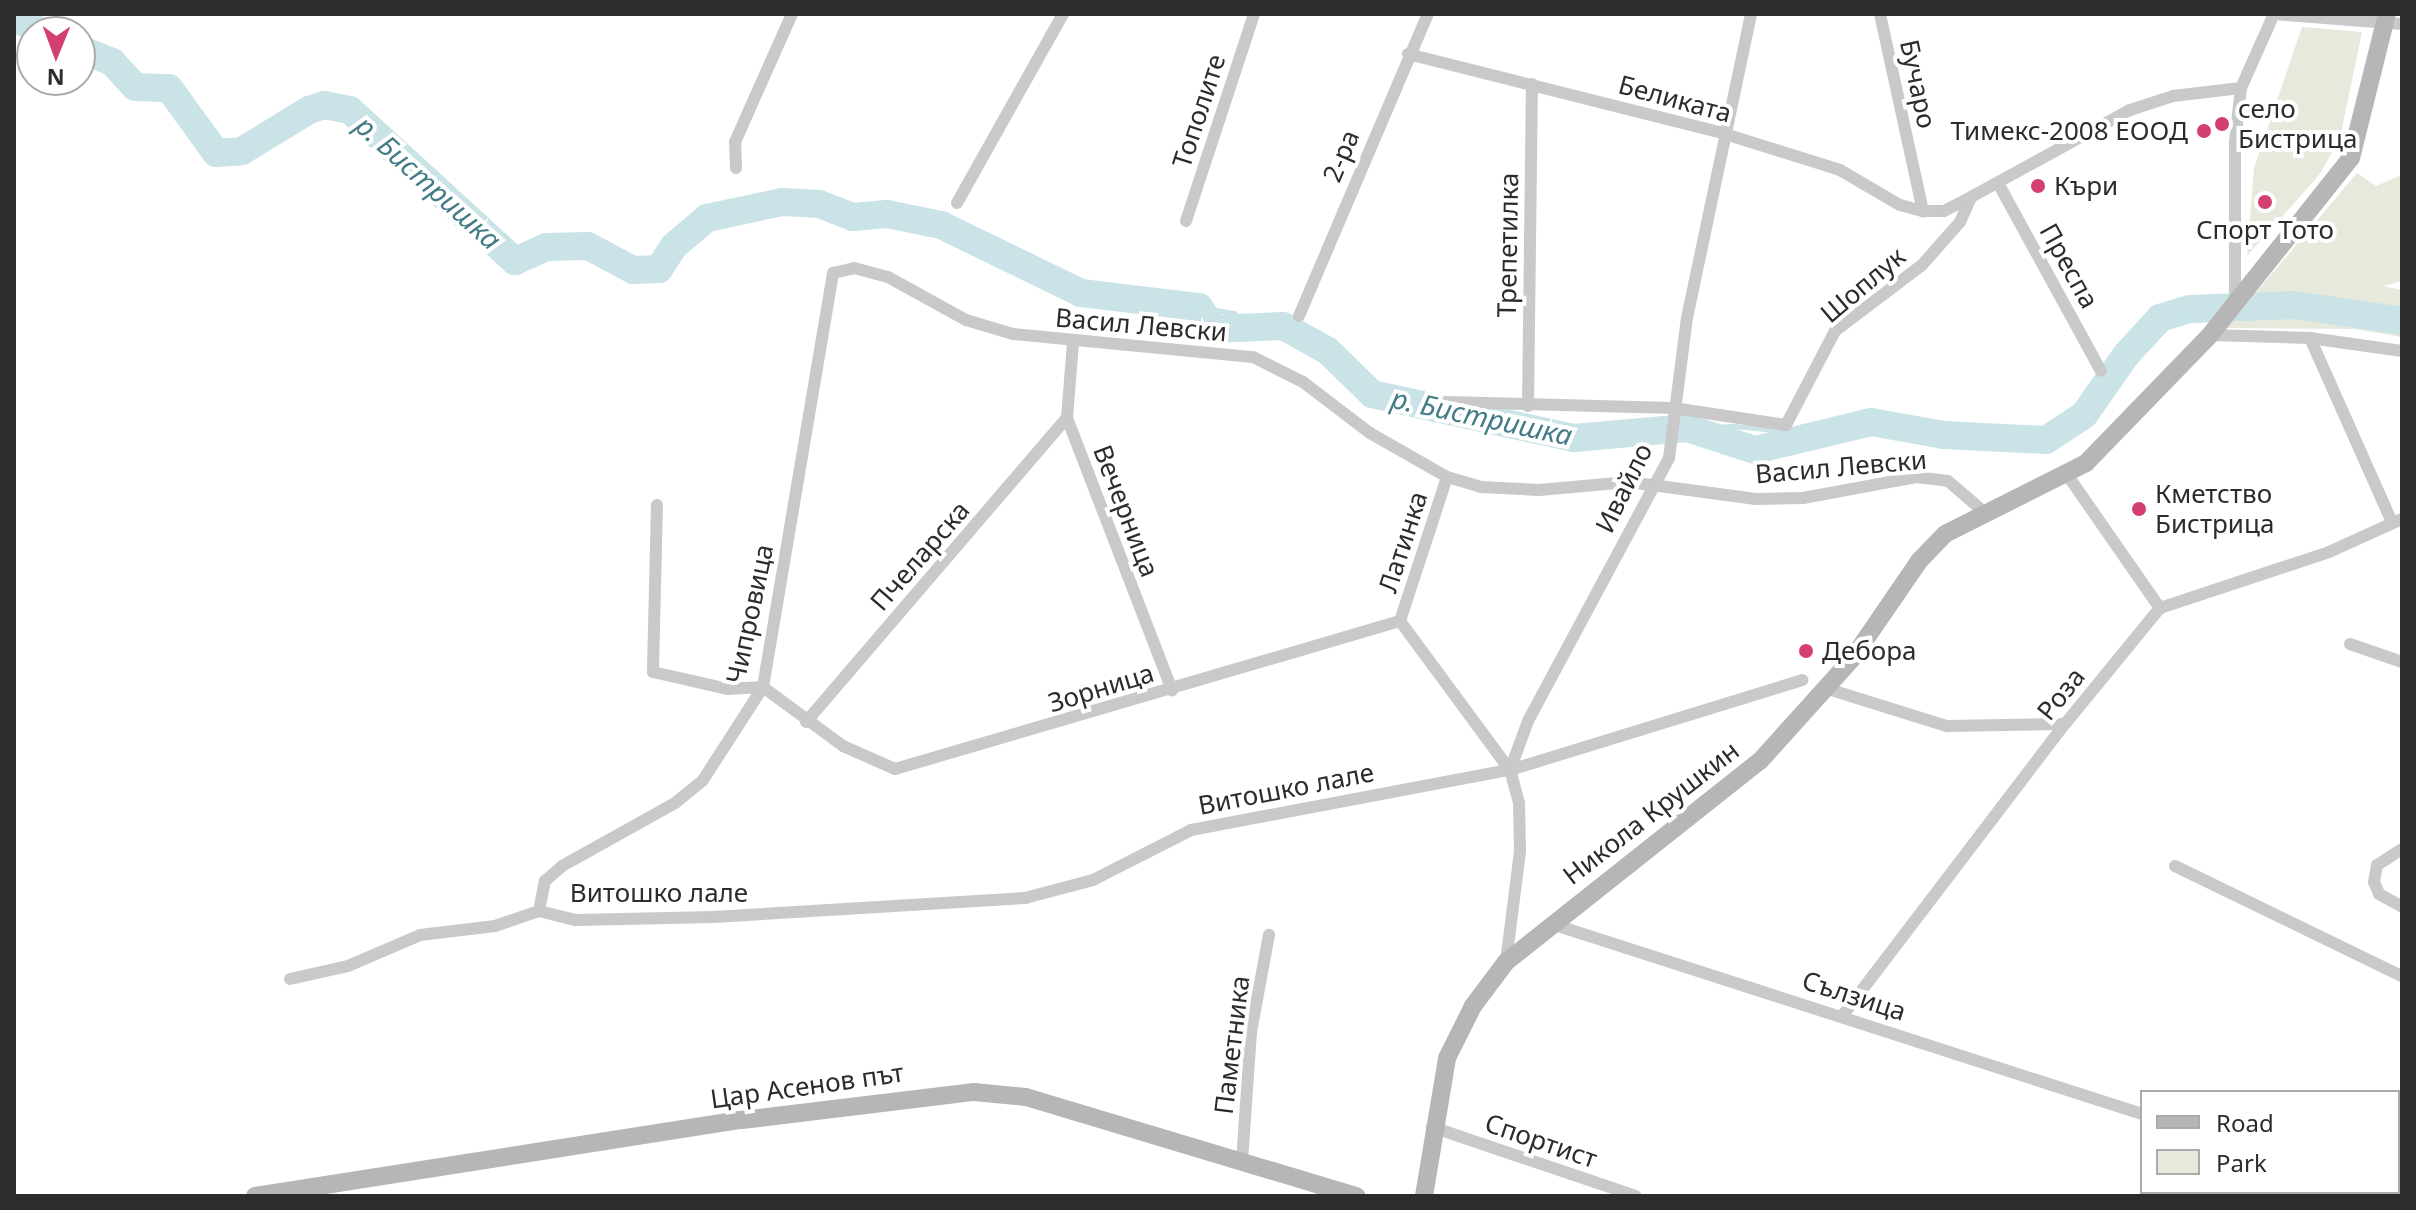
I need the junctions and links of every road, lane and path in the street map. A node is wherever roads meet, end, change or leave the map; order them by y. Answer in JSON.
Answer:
{"nodes":[{"id":1,"x":792,"y":14,"type":"edge"},
{"id":2,"x":1063,"y":14,"type":"edge"},
{"id":3,"x":1254,"y":14,"type":"edge"},
{"id":4,"x":1428,"y":14,"type":"edge"},
{"id":5,"x":1751,"y":14,"type":"edge"},
{"id":6,"x":1880,"y":14,"type":"edge"},
{"id":7,"x":2274,"y":14,"type":"edge"},
{"id":8,"x":2392,"y":20,"type":"edge"},
{"id":9,"x":1408,"y":54,"type":"junction"},
{"id":10,"x":1532,"y":84,"type":"junction"},
{"id":11,"x":2241,"y":88,"type":"junction"},
{"id":12,"x":1722,"y":133,"type":"junction"},
{"id":13,"x":736,"y":168,"type":"dead end"},
{"id":14,"x":1998,"y":183,"type":"junction"},
{"id":15,"x":1971,"y":197,"type":"junction"},
{"id":16,"x":957,"y":203,"type":"dead end"},
{"id":17,"x":1923,"y":211,"type":"junction"},
{"id":18,"x":1186,"y":221,"type":"dead end"},
{"id":19,"x":833,"y":273,"type":"joint"},
{"id":20,"x":2235,"y":302,"type":"junction"},
{"id":21,"x":1299,"y":316,"type":"dead end"},
{"id":22,"x":2213,"y":331,"type":"junction"},
{"id":23,"x":2310,"y":338,"type":"junction"},
{"id":24,"x":1073,"y":343,"type":"junction"},
{"id":25,"x":2402,"y":351,"type":"edge"},
{"id":26,"x":2101,"y":371,"type":"dead end"},
{"id":27,"x":1446,"y":402,"type":"dead end"},
{"id":28,"x":1528,"y":406,"type":"junction"},
{"id":29,"x":1673,"y":408,"type":"junction"},
{"id":30,"x":1792,"y":414,"type":"joint"},
{"id":31,"x":1067,"y":418,"type":"junction"},
{"id":32,"x":2066,"y":473,"type":"junction"},
{"id":33,"x":1447,"y":477,"type":"junction"},
{"id":34,"x":1655,"y":483,"type":"junction"},
{"id":35,"x":657,"y":505,"type":"dead end"},
{"id":36,"x":1984,"y":512,"type":"junction"},
{"id":37,"x":2397,"y":521,"type":"edge"},
{"id":38,"x":2160,"y":608,"type":"junction"},
{"id":39,"x":1400,"y":621,"type":"junction"},
{"id":40,"x":2350,"y":644,"type":"dead end"},
{"id":41,"x":2402,"y":662,"type":"edge"},
{"id":42,"x":1802,"y":680,"type":"dead end"},
{"id":43,"x":763,"y":687,"type":"junction"},
{"id":44,"x":1828,"y":689,"type":"junction"},
{"id":45,"x":1172,"y":690,"type":"junction"},
{"id":46,"x":806,"y":722,"type":"junction"},
{"id":47,"x":2065,"y":724,"type":"junction"},
{"id":48,"x":1510,"y":770,"type":"junction"},
{"id":49,"x":2402,"y":849,"type":"edge"},
{"id":50,"x":2175,"y":866,"type":"dead end"},
{"id":51,"x":2402,"y":907,"type":"edge"},
{"id":52,"x":539,"y":911,"type":"junction"},
{"id":53,"x":1552,"y":924,"type":"junction"},
{"id":54,"x":1269,"y":935,"type":"dead end"},
{"id":55,"x":1506,"y":962,"type":"junction"},
{"id":56,"x":2402,"y":976,"type":"edge"},
{"id":57,"x":290,"y":979,"type":"dead end"},
{"id":58,"x":1843,"y":1015,"type":"junction"},
{"id":59,"x":2140,"y":1113,"type":"edge"},
{"id":60,"x":1432,"y":1127,"type":"junction"},
{"id":61,"x":1242,"y":1161,"type":"junction"},
{"id":62,"x":255,"y":1196,"type":"edge"},
{"id":63,"x":1357,"y":1196,"type":"edge"},
{"id":64,"x":1424,"y":1196,"type":"edge"},
{"id":65,"x":1636,"y":1196,"type":"edge"}],
"edges":[{"from":1,"to":13,"type":"street"},
{"from":2,"to":16,"type":"street"},
{"from":3,"to":18,"type":"street","name":"Тополите"},
{"from":4,"to":9,"type":"street","name":"2-ра"},
{"from":5,"to":12,"type":"street","name":"Ивайло"},
{"from":6,"to":17,"type":"street","name":"Бучаро"},
{"from":7,"to":8,"type":"street"},
{"from":7,"to":11,"type":"street"},
{"from":8,"to":20,"type":"street","name":"Никола Крушкин"},
{"from":9,"to":10,"type":"street","name":"Беликата"},
{"from":9,"to":21,"type":"street","name":"2-ра"},
{"from":10,"to":12,"type":"street","name":"Беликата"},
{"from":10,"to":28,"type":"street","name":"Трепетилка"},
{"from":11,"to":14,"type":"street"},
{"from":11,"to":20,"type":"street"},
{"from":12,"to":17,"type":"street","name":"Беликата"},
{"from":12,"to":29,"type":"street","name":"Ивайло"},
{"from":14,"to":15,"type":"street"},
{"from":14,"to":26,"type":"street","name":"Преспа"},
{"from":15,"to":17,"type":"street"},
{"from":15,"to":30,"type":"street","name":"Шоплук"},
{"from":19,"to":24,"type":"street","name":"Васил Левски"},
{"from":19,"to":43,"type":"street","name":"Чипровица"},
{"from":20,"to":22,"type":"street","name":"Никола Крушкин"},
{"from":22,"to":23,"type":"street"},
{"from":22,"to":32,"type":"street","name":"Никола Крушкин"},
{"from":23,"to":25,"type":"street"},
{"from":23,"to":37,"type":"street"},
{"from":24,"to":31,"type":"street","name":"Вечерница"},
{"from":24,"to":33,"type":"street","name":"Васил Левски"},
{"from":27,"to":28,"type":"street","name":"Васил Левски"},
{"from":28,"to":29,"type":"street","name":"Васил Левски"},
{"from":29,"to":30,"type":"street","name":"Васил Левски"},
{"from":29,"to":34,"type":"street","name":"Ивайло"},
{"from":31,"to":45,"type":"street","name":"Вечерница"},
{"from":31,"to":46,"type":"street","name":"Пчеларска"},
{"from":32,"to":36,"type":"street","name":"Никола Крушкин"},
{"from":32,"to":38,"type":"street"},
{"from":33,"to":34,"type":"street","name":"Васил Левски"},
{"from":33,"to":39,"type":"street","name":"Латинка"},
{"from":34,"to":36,"type":"street","name":"Васил Левски"},
{"from":34,"to":48,"type":"street","name":"Ивайло"},
{"from":35,"to":43,"type":"street"},
{"from":36,"to":44,"type":"street","name":"Никола Крушкин"},
{"from":37,"to":38,"type":"street"},
{"from":38,"to":47,"type":"street","name":"Роза"},
{"from":39,"to":45,"type":"street","name":"Зорница"},
{"from":39,"to":48,"type":"street"},
{"from":40,"to":41,"type":"street"},
{"from":42,"to":48,"type":"street","name":"Витошко лале"},
{"from":43,"to":46,"type":"street","name":"Зорница"},
{"from":43,"to":52,"type":"street","name":"Чипровица"},
{"from":44,"to":47,"type":"street"},
{"from":44,"to":53,"type":"street","name":"Никола Крушкин"},
{"from":45,"to":46,"type":"street","name":"Зорница"},
{"from":47,"to":58,"type":"street","name":"Роза"},
{"from":48,"to":52,"type":"street","name":"Витошко лале"},
{"from":48,"to":55,"type":"street"},
{"from":49,"to":51,"type":"street"},
{"from":50,"to":56,"type":"street"},
{"from":52,"to":57,"type":"street"},
{"from":53,"to":55,"type":"street","name":"Никола Крушкин"},
{"from":53,"to":58,"type":"street","name":"Сълзица"},
{"from":54,"to":61,"type":"street","name":"Паметника"},
{"from":55,"to":60,"type":"street","name":"Никола Крушкин"},
{"from":58,"to":59,"type":"street","name":"Сълзица"},
{"from":60,"to":64,"type":"street","name":"Никола Крушкин"},
{"from":60,"to":65,"type":"street","name":"Спортист"},
{"from":61,"to":62,"type":"street","name":"Цар Асенов път"},
{"from":61,"to":63,"type":"street","name":"Цар Асенов път"}]}
